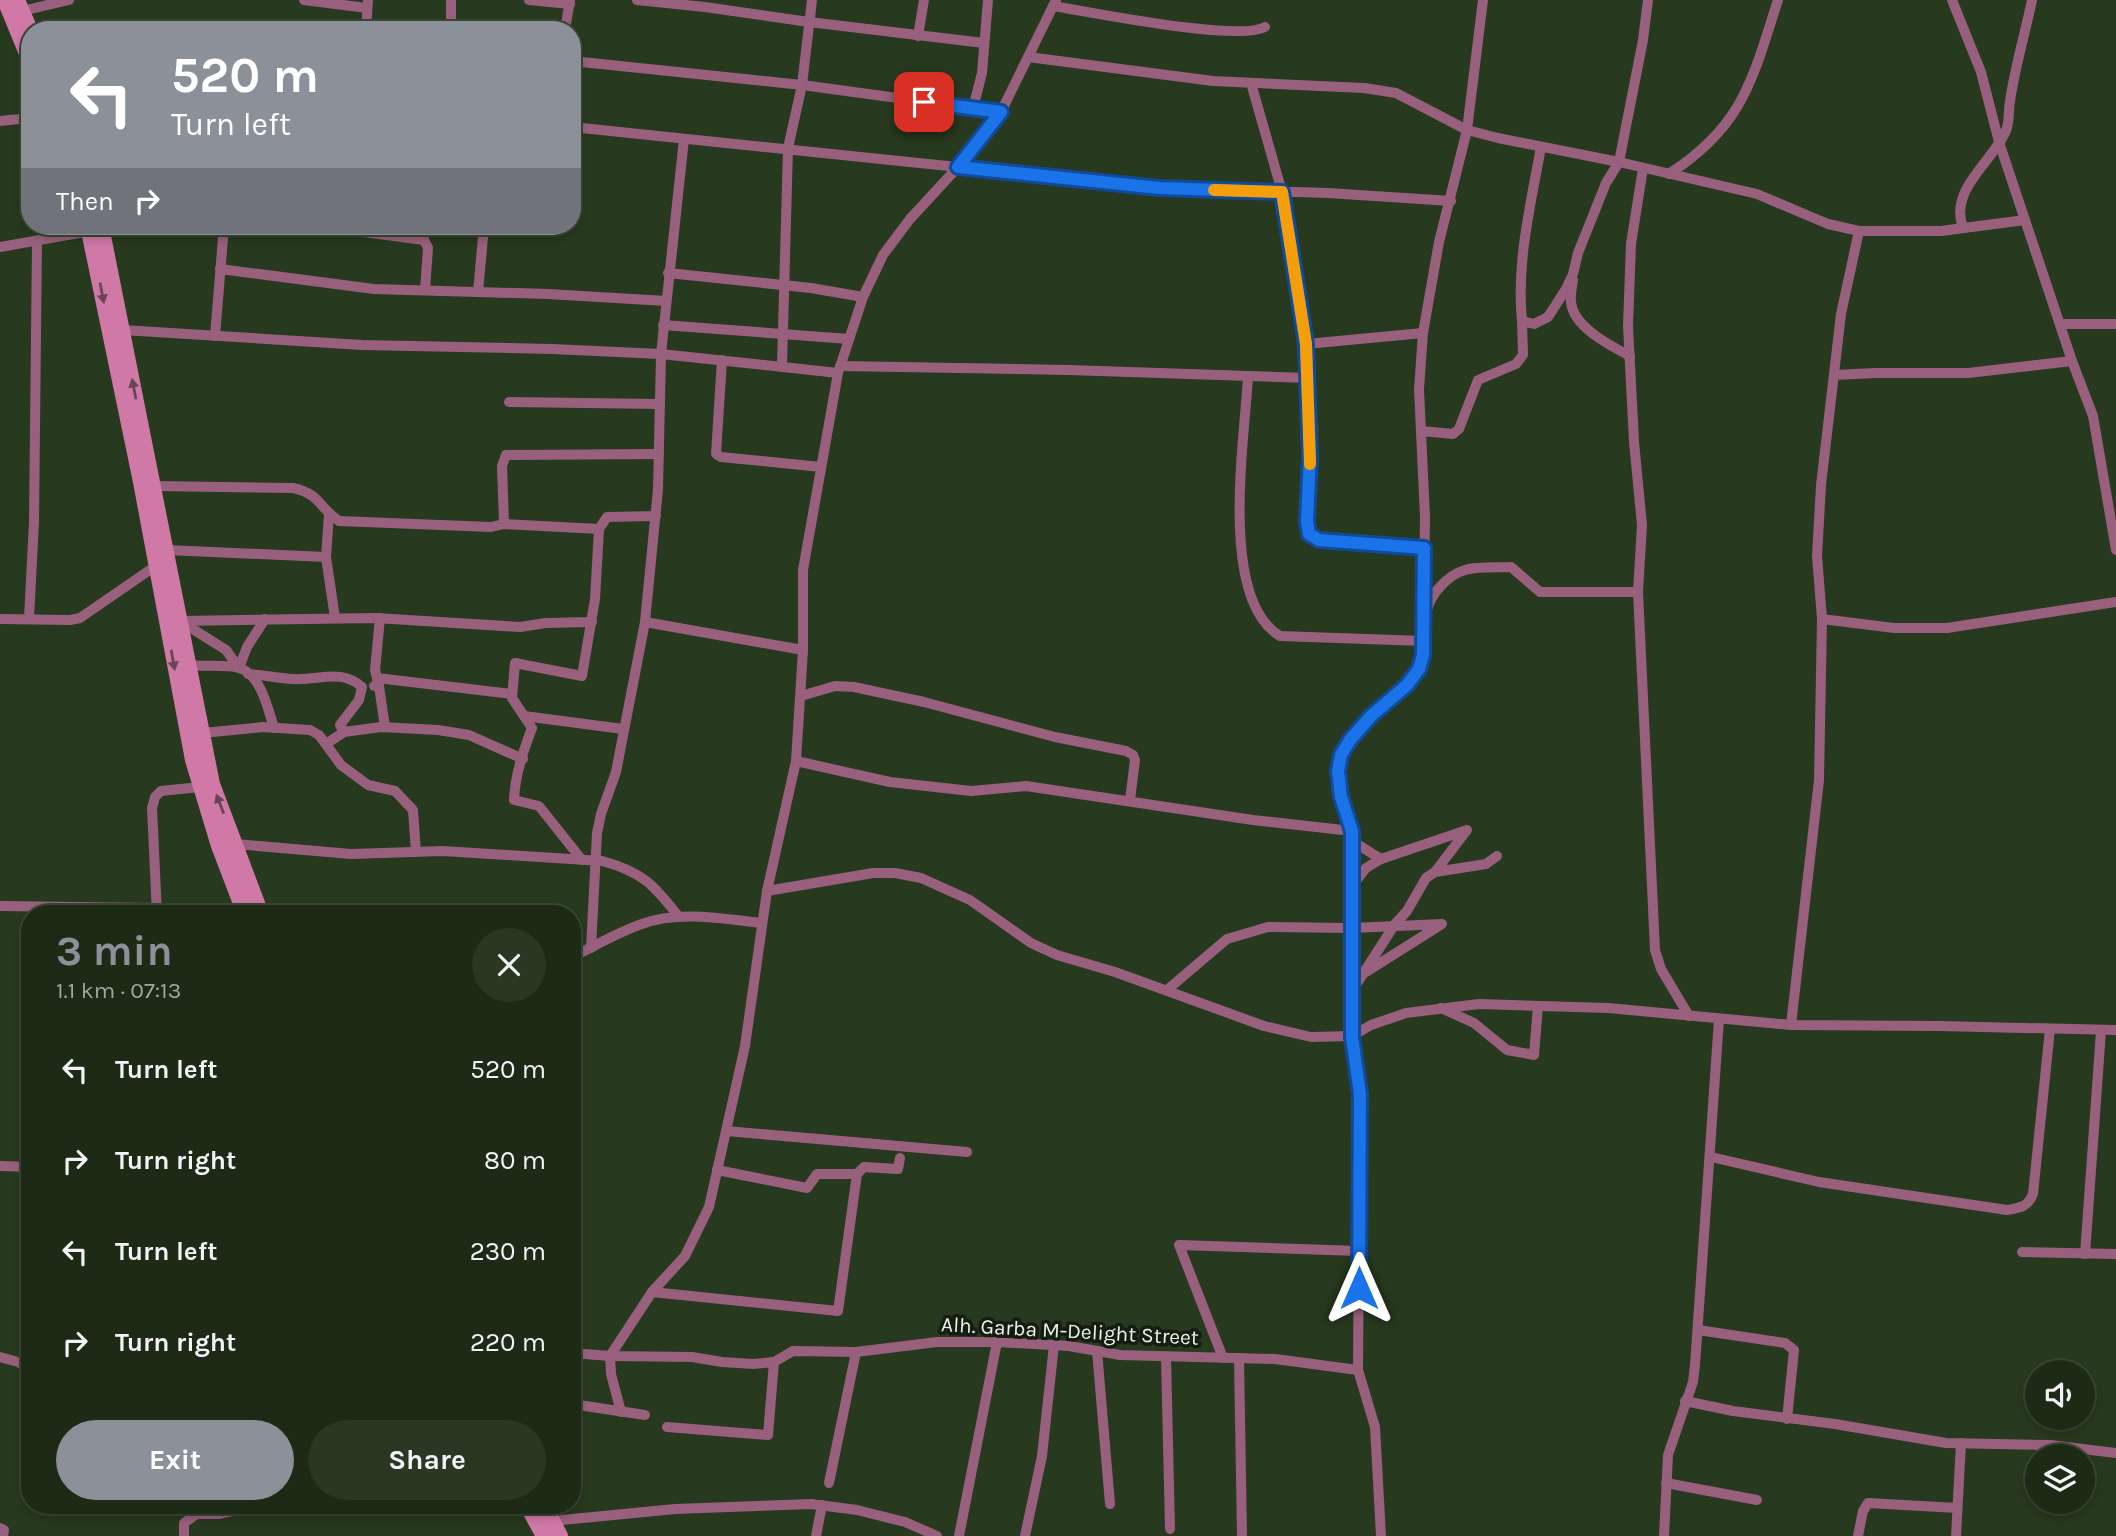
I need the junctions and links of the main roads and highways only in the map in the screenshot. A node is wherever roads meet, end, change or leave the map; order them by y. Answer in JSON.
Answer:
{"nodes":[{"id":1,"x":5,"y":0,"type":"edge"},
{"id":2,"x":21,"y":39,"type":"edge"},
{"id":3,"x":94,"y":235,"type":"edge"},
{"id":4,"x":95,"y":235,"type":"edge"},
{"id":5,"x":256,"y":905,"type":"edge"},
{"id":6,"x":258,"y":905,"type":"edge"},
{"id":7,"x":532,"y":1514,"type":"edge"},
{"id":8,"x":544,"y":1536,"type":"edge"}],
"edges":[{"from":1,"to":2,"type":"main road"},
{"from":3,"to":5,"type":"main road","one_way":true},
{"from":6,"to":4,"type":"main road","one_way":true},
{"from":7,"to":8,"type":"main road"}]}
